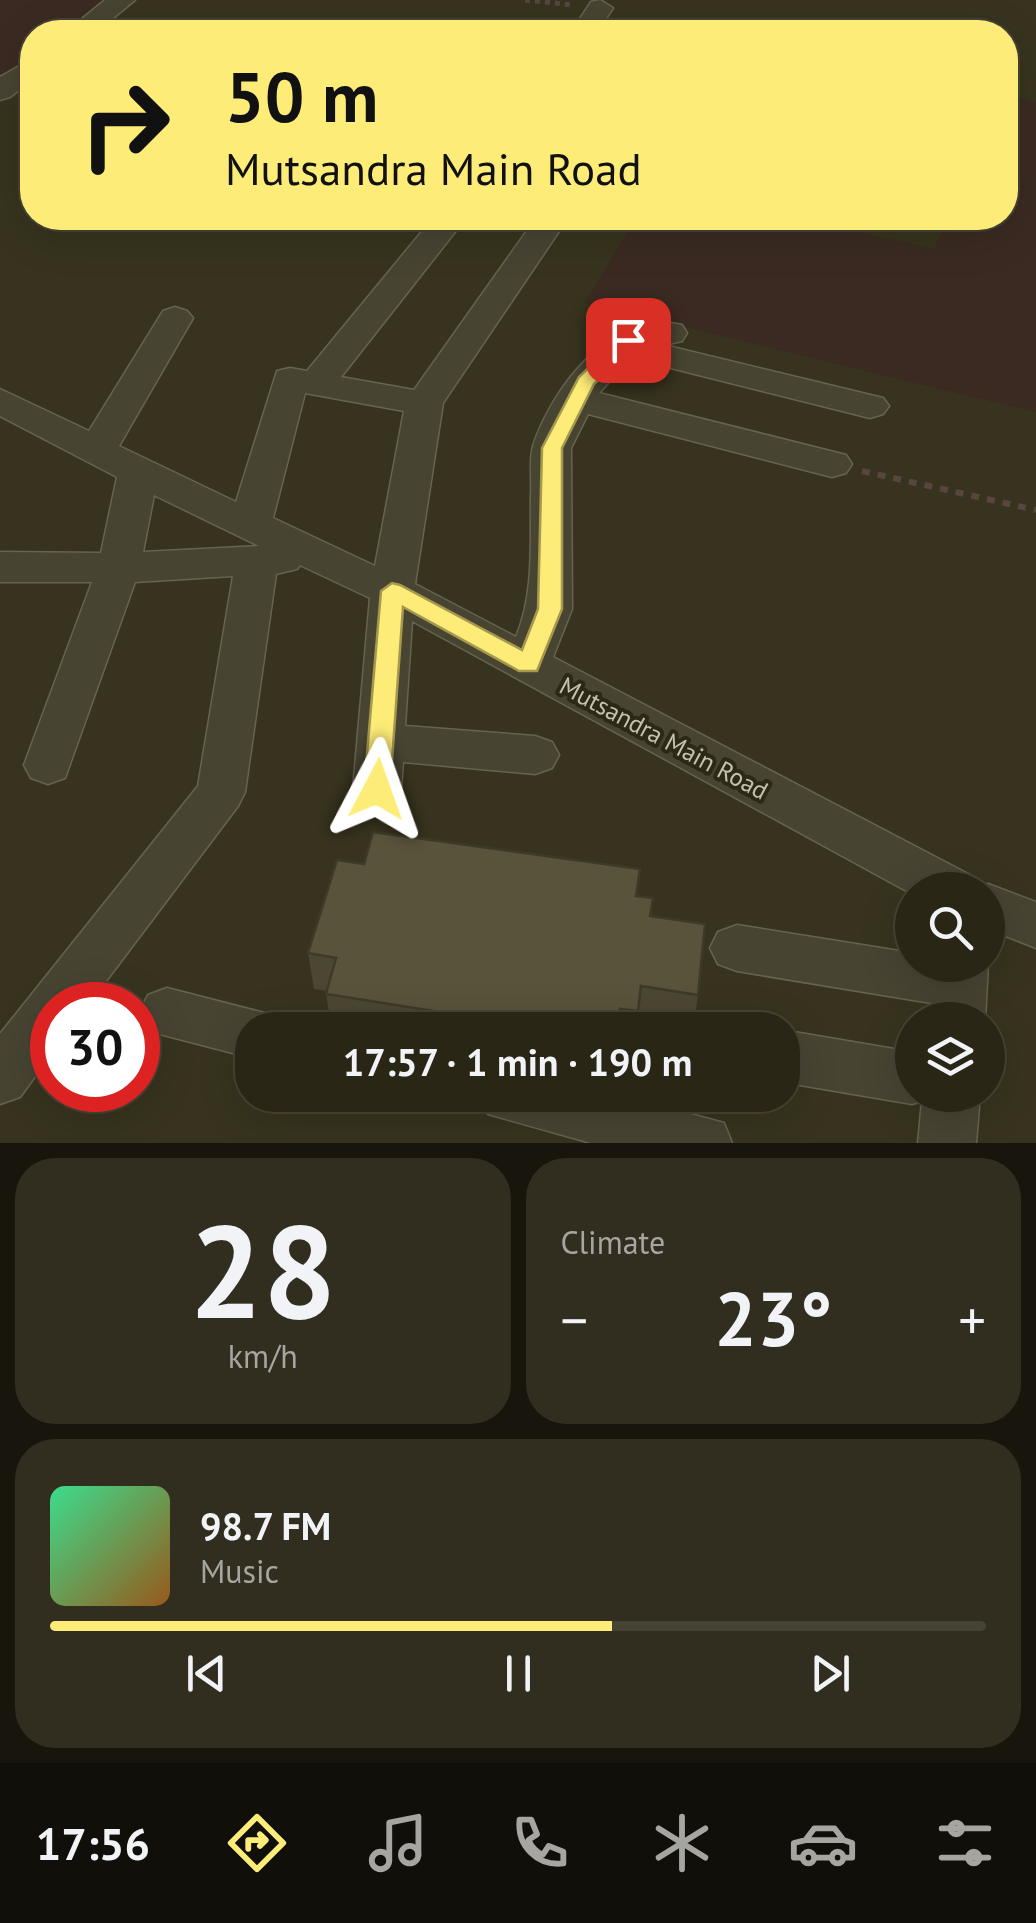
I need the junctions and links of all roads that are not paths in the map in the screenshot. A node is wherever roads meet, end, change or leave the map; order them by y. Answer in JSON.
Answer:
{"nodes":[{"id":1,"x":122,"y":0,"type":"edge"},
{"id":2,"x":600,"y":8,"type":"road end"},
{"id":3,"x":96,"y":20,"type":"edge"},
{"id":4,"x":592,"y":20,"type":"edge"},
{"id":5,"x":440,"y":230,"type":"edge"},
{"id":6,"x":544,"y":230,"type":"edge"},
{"id":7,"x":175,"y":318,"type":"dead end"},
{"id":8,"x":669,"y":333,"type":"dead end"},
{"id":9,"x":623,"y":345,"type":"junction"},
{"id":10,"x":317,"y":382,"type":"junction"},
{"id":11,"x":577,"y":398,"type":"junction"},
{"id":12,"x":424,"y":403,"type":"junction"},
{"id":13,"x":870,"y":406,"type":"dead end"},
{"id":14,"x":4,"y":417,"type":"edge"},
{"id":15,"x":98,"y":450,"type":"junction"},
{"id":16,"x":832,"y":464,"type":"road end"},
{"id":17,"x":138,"y":472,"type":"junction"},
{"id":18,"x":254,"y":542,"type":"junction"},
{"id":19,"x":0,"y":567,"type":"edge"},
{"id":20,"x":118,"y":568,"type":"junction"},
{"id":21,"x":392,"y":591,"type":"junction"},
{"id":22,"x":528,"y":664,"type":"junction"},
{"id":23,"x":380,"y":742,"type":"junction"},
{"id":24,"x":535,"y":754,"type":"dead end"},
{"id":25,"x":48,"y":764,"type":"dead end"},
{"id":26,"x":377,"y":789,"type":"dead end"},
{"id":27,"x":918,"y":872,"type":"edge"},
{"id":28,"x":1005,"y":913,"type":"edge"},
{"id":29,"x":1036,"y":925,"type":"edge"},
{"id":30,"x":737,"y":948,"type":"dead end"},
{"id":31,"x":73,"y":982,"type":"edge"},
{"id":32,"x":959,"y":990,"type":"edge"},
{"id":33,"x":167,"y":1012,"type":"dead end"},
{"id":34,"x":235,"y":1029,"type":"edge"},
{"id":35,"x":30,"y":1039,"type":"edge"},
{"id":36,"x":800,"y":1059,"type":"edge"},
{"id":37,"x":895,"y":1075,"type":"edge"},
{"id":38,"x":0,"y":1078,"type":"edge"},
{"id":39,"x":577,"y":1112,"type":"edge"},
{"id":40,"x":950,"y":1112,"type":"edge"},
{"id":41,"x":703,"y":1143,"type":"edge"},
{"id":42,"x":947,"y":1143,"type":"edge"}],
"edges":[{"from":1,"to":3,"type":"street"},
{"from":2,"to":4,"type":"street"},
{"from":5,"to":10,"type":"street"},
{"from":6,"to":12,"type":"street"},
{"from":7,"to":15,"type":"street"},
{"from":8,"to":9,"type":"street"},
{"from":9,"to":11,"type":"street"},
{"from":9,"to":13,"type":"street"},
{"from":10,"to":12,"type":"street"},
{"from":10,"to":18,"type":"street"},
{"from":11,"to":16,"type":"street"},
{"from":11,"to":22,"type":"street"},
{"from":12,"to":21,"type":"street"},
{"from":14,"to":15,"type":"street","name":"Mutsandra Main Road"},
{"from":15,"to":17,"type":"street","name":"Mutsandra Main Road"},
{"from":17,"to":18,"type":"street","name":"Mutsandra Main Road"},
{"from":17,"to":20,"type":"street"},
{"from":18,"to":20,"type":"street"},
{"from":18,"to":21,"type":"street","name":"Mutsandra Main Road"},
{"from":18,"to":31,"type":"street"},
{"from":19,"to":20,"type":"street"},
{"from":20,"to":25,"type":"street"},
{"from":21,"to":22,"type":"street","name":"Mutsandra Main Road"},
{"from":21,"to":23,"type":"street"},
{"from":22,"to":27,"type":"street","name":"Mutsandra Main Road"},
{"from":23,"to":24,"type":"street"},
{"from":23,"to":26,"type":"street"},
{"from":28,"to":29,"type":"street"},
{"from":30,"to":32,"type":"street"},
{"from":33,"to":34,"type":"street"},
{"from":35,"to":38,"type":"street"},
{"from":36,"to":37,"type":"street"},
{"from":39,"to":41,"type":"street"},
{"from":40,"to":42,"type":"street"}]}
